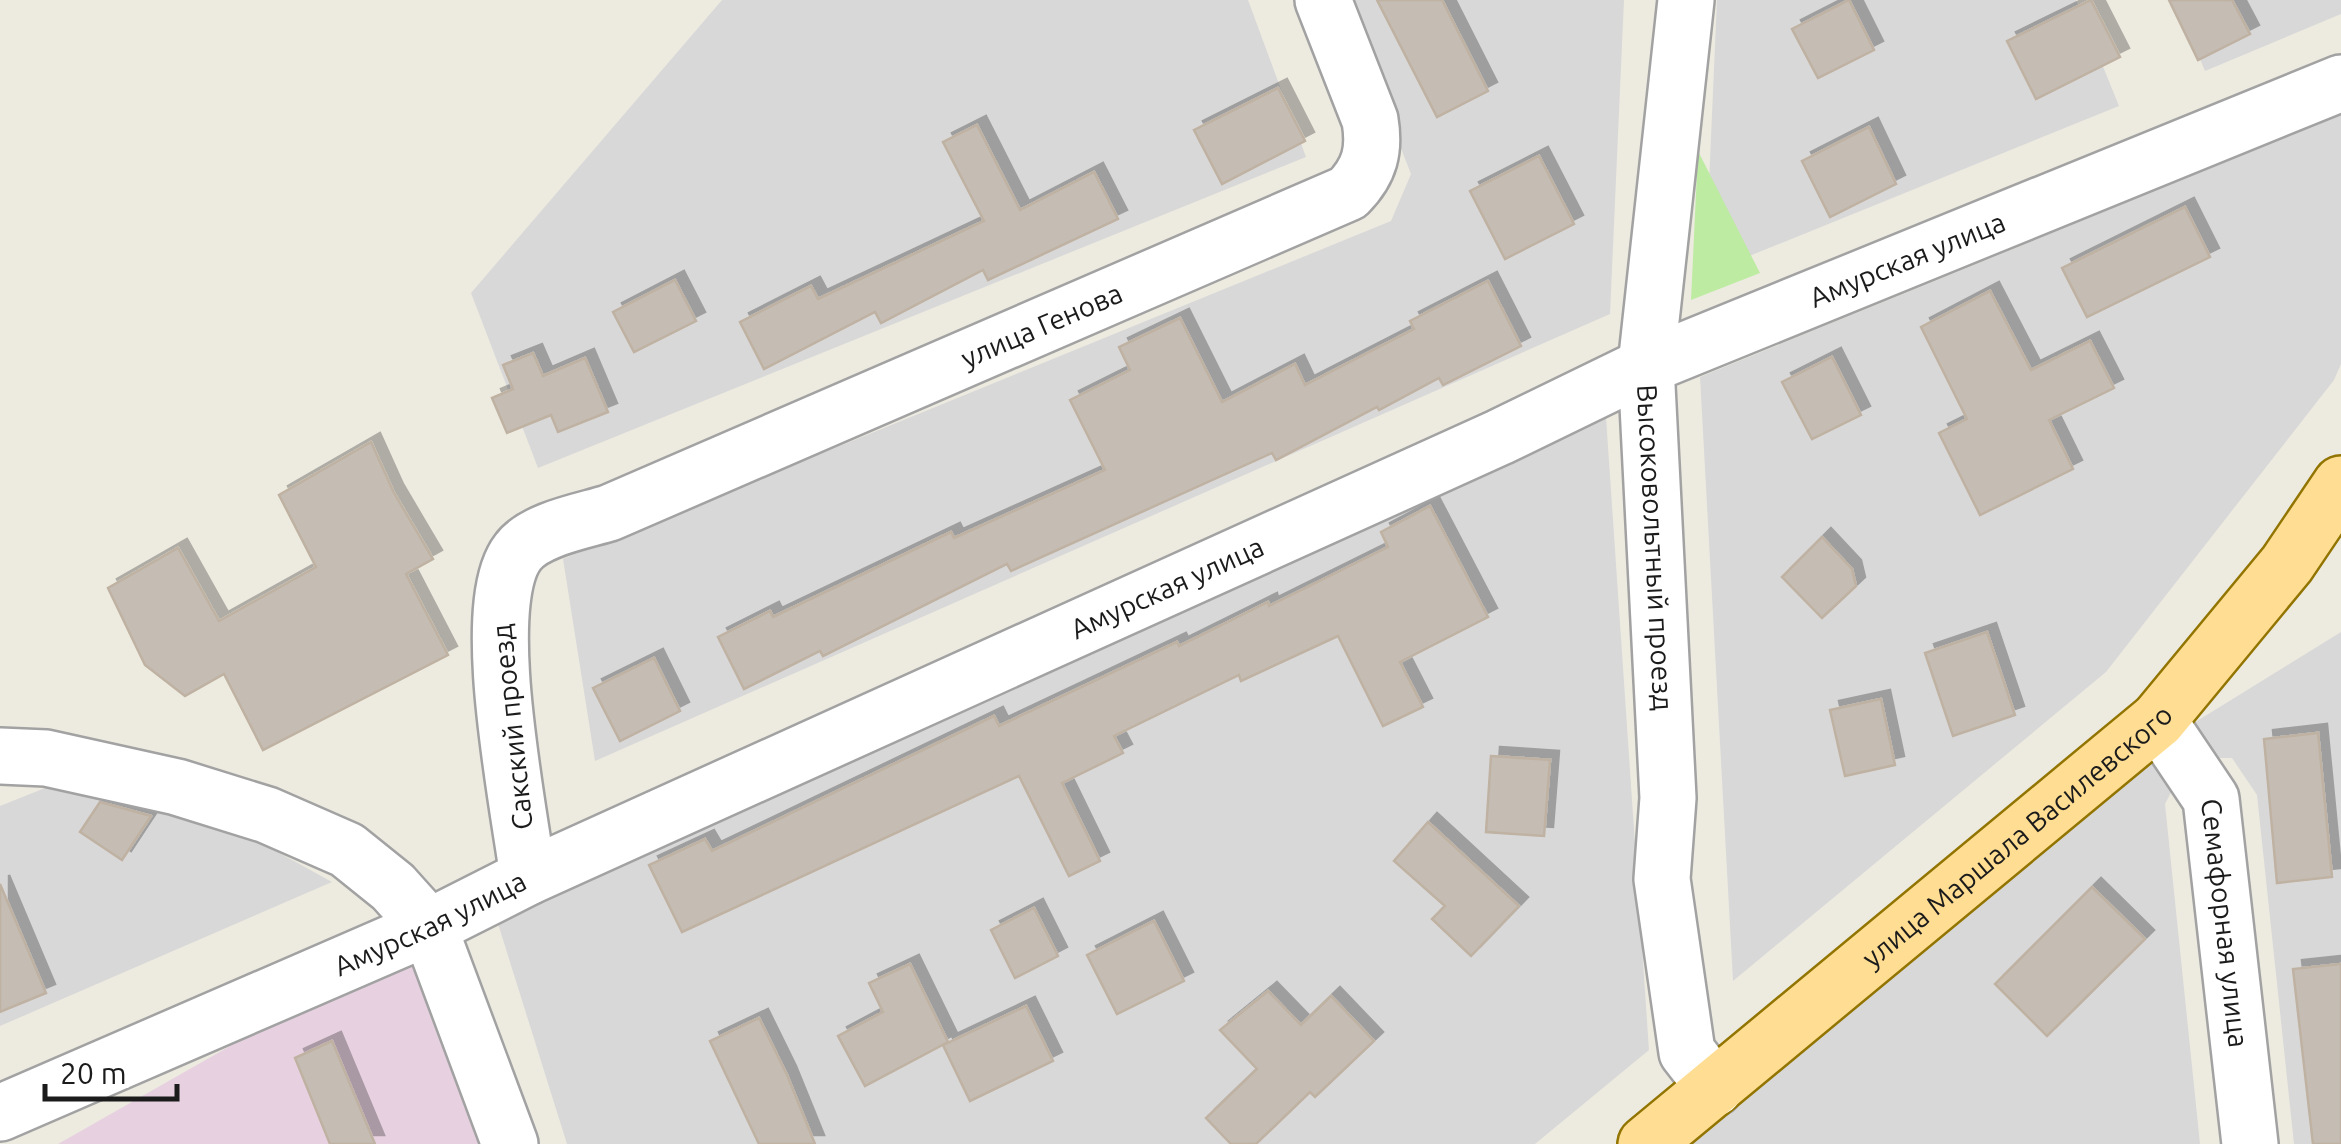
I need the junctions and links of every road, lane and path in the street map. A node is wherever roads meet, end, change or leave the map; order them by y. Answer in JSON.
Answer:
{"nodes":[{"id":1,"x":1323,"y":0,"type":"edge"},
{"id":2,"x":1686,"y":0,"type":"edge"},
{"id":3,"x":2341,"y":83,"type":"edge"},
{"id":4,"x":1646,"y":366,"type":"junction"},
{"id":5,"x":2341,"y":484,"type":"edge"},
{"id":6,"x":543,"y":535,"type":"joint"},
{"id":7,"x":2158,"y":720,"type":"junction"},
{"id":8,"x":0,"y":756,"type":"edge"},
{"id":9,"x":528,"y":877,"type":"junction"},
{"id":10,"x":429,"y":927,"type":"junction"},
{"id":11,"x":1715,"y":1088,"type":"junction"},
{"id":12,"x":0,"y":1112,"type":"edge"},
{"id":13,"x":510,"y":1144,"type":"edge"},
{"id":14,"x":1646,"y":1144,"type":"edge"},
{"id":15,"x":2250,"y":1144,"type":"edge"}],
"edges":[{"from":1,"to":6,"type":"street","name":"улица Генова"},
{"from":2,"to":4,"type":"street","name":"Высоковольтный проезд"},
{"from":3,"to":4,"type":"street","name":"Амурская улица"},
{"from":4,"to":9,"type":"street","name":"Амурская улица"},
{"from":4,"to":11,"type":"street","name":"Высоковольтный проезд"},
{"from":5,"to":7,"type":"main road","name":"улица Маршала Василевского"},
{"from":6,"to":9,"type":"street","name":"Сакский проезд"},
{"from":7,"to":11,"type":"main road","name":"улица Маршала Василевского"},
{"from":7,"to":15,"type":"street","name":"Семафорная улица"},
{"from":8,"to":10,"type":"street"},
{"from":9,"to":10,"type":"street","name":"Амурская улица"},
{"from":10,"to":12,"type":"street","name":"Амурская улица"},
{"from":10,"to":13,"type":"street"},
{"from":11,"to":14,"type":"main road","name":"улица Маршала Василевского"}]}
